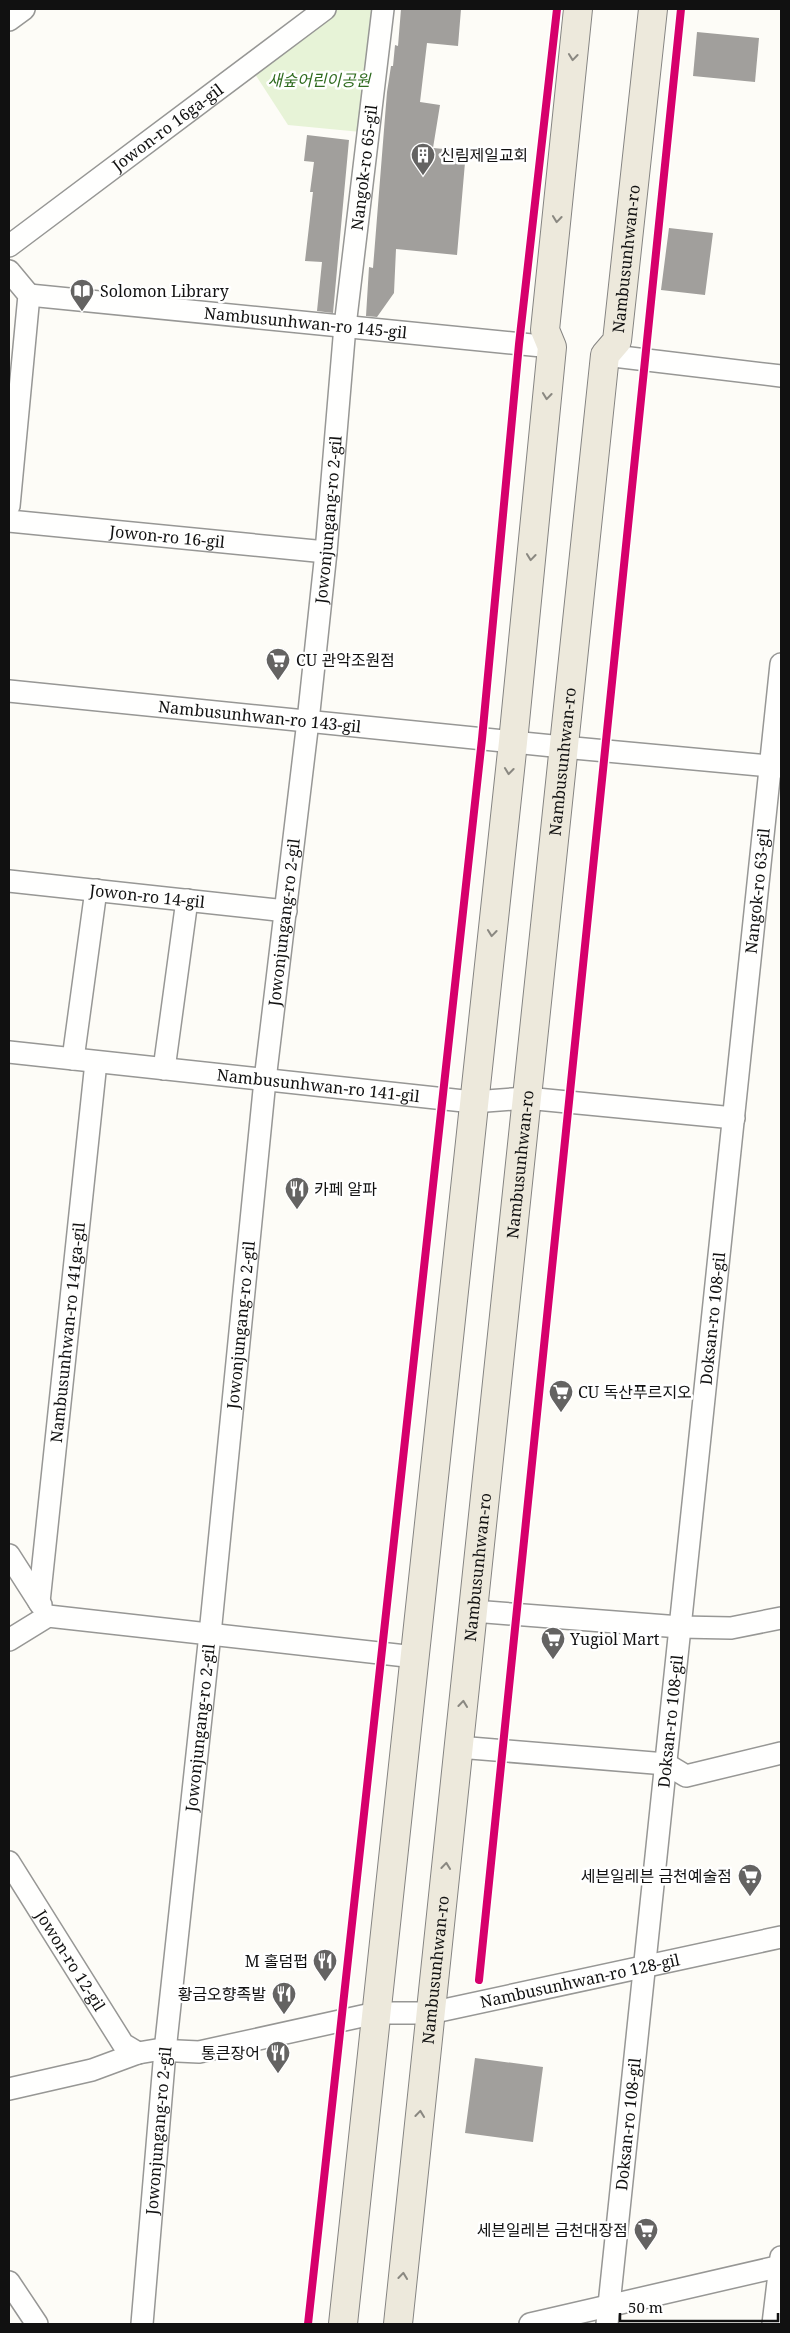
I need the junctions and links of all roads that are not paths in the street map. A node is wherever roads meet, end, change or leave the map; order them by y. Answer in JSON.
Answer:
{"nodes":[{"id":1,"x":24,"y":9,"type":"edge"},
{"id":2,"x":325,"y":9,"type":"edge"},
{"id":3,"x":383,"y":9,"type":"edge"},
{"id":4,"x":578,"y":9,"type":"edge"},
{"id":5,"x":652,"y":9,"type":"edge"},
{"id":6,"x":9,"y":20,"type":"edge"},
{"id":7,"x":9,"y":246,"type":"edge"},
{"id":8,"x":9,"y":271,"type":"edge"},
{"id":9,"x":29,"y":295,"type":"junction"},
{"id":10,"x":346,"y":326,"type":"junction"},
{"id":11,"x":552,"y":347,"type":"junction"},
{"id":12,"x":605,"y":355,"type":"junction"},
{"id":13,"x":781,"y":376,"type":"edge"},
{"id":14,"x":9,"y":506,"type":"edge"},
{"id":15,"x":9,"y":521,"type":"edge"},
{"id":16,"x":326,"y":552,"type":"junction"},
{"id":17,"x":781,"y":664,"type":"edge"},
{"id":18,"x":9,"y":691,"type":"edge"},
{"id":19,"x":308,"y":721,"type":"junction"},
{"id":20,"x":513,"y":742,"type":"junction"},
{"id":21,"x":563,"y":747,"type":"junction"},
{"id":22,"x":776,"y":766,"type":"edge"},
{"id":23,"x":9,"y":881,"type":"edge"},
{"id":24,"x":96,"y":890,"type":"junction"},
{"id":25,"x":187,"y":900,"type":"junction"},
{"id":26,"x":286,"y":911,"type":"junction"},
{"id":27,"x":9,"y":1052,"type":"edge"},
{"id":28,"x":73,"y":1059,"type":"junction"},
{"id":29,"x":96,"y":1062,"type":"junction"},
{"id":30,"x":164,"y":1069,"type":"junction"},
{"id":31,"x":265,"y":1080,"type":"junction"},
{"id":32,"x":526,"y":1098,"type":"junction"},
{"id":33,"x":473,"y":1102,"type":"junction"},
{"id":34,"x":734,"y":1118,"type":"junction"},
{"id":35,"x":9,"y":1554,"type":"edge"},
{"id":36,"x":44,"y":1609,"type":"junction"},
{"id":37,"x":473,"y":1611,"type":"junction"},
{"id":38,"x":781,"y":1618,"type":"edge"},
{"id":39,"x":680,"y":1627,"type":"junction"},
{"id":40,"x":210,"y":1634,"type":"junction"},
{"id":41,"x":9,"y":1640,"type":"edge"},
{"id":42,"x":415,"y":1657,"type":"junction"},
{"id":43,"x":458,"y":1747,"type":"junction"},
{"id":44,"x":781,"y":1753,"type":"edge"},
{"id":45,"x":666,"y":1764,"type":"junction"},
{"id":46,"x":9,"y":1862,"type":"edge"},
{"id":47,"x":781,"y":1937,"type":"edge"},
{"id":48,"x":645,"y":1966,"type":"junction"},
{"id":49,"x":376,"y":2013,"type":"junction"},
{"id":50,"x":430,"y":2013,"type":"junction"},
{"id":51,"x":165,"y":2051,"type":"junction"},
{"id":52,"x":138,"y":2053,"type":"junction"},
{"id":53,"x":9,"y":2089,"type":"edge"},
{"id":54,"x":781,"y":2263,"type":"edge"},
{"id":55,"x":9,"y":2282,"type":"edge"},
{"id":56,"x":608,"y":2315,"type":"edge"},
{"id":57,"x":37,"y":2324,"type":"edge"},
{"id":58,"x":142,"y":2324,"type":"edge"},
{"id":59,"x":343,"y":2324,"type":"edge"},
{"id":60,"x":398,"y":2324,"type":"edge"},
{"id":61,"x":530,"y":2324,"type":"edge"},
{"id":62,"x":773,"y":2324,"type":"edge"}],
"edges":[{"from":1,"to":6,"type":"street"},
{"from":2,"to":7,"type":"street","name":"Jowon-ro 16ga-gil"},
{"from":3,"to":10,"type":"street","name":"Nangok-ro 65-gil"},
{"from":4,"to":11,"type":"main road","one_way":true},
{"from":5,"to":12,"type":"main road","name":"Nambusunhwan-ro"},
{"from":8,"to":9,"type":"street"},
{"from":9,"to":10,"type":"street","name":"Nambusunhwan-ro 145-gil"},
{"from":9,"to":14,"type":"street"},
{"from":10,"to":11,"type":"street","name":"Nambusunhwan-ro 145-gil"},
{"from":10,"to":16,"type":"street","name":"Jowonjungang-ro 2-gil"},
{"from":11,"to":20,"type":"main road","one_way":true},
{"from":12,"to":13,"type":"street"},
{"from":12,"to":21,"type":"main road","name":"Nambusunhwan-ro"},
{"from":15,"to":16,"type":"street","name":"Jowon-ro 16-gil"},
{"from":16,"to":19,"type":"street","name":"Jowonjungang-ro 2-gil"},
{"from":17,"to":22,"type":"street","name":"Nangok-ro 63-gil"},
{"from":18,"to":19,"type":"street","name":"Nambusunhwan-ro 143-gil"},
{"from":19,"to":20,"type":"street","name":"Nambusunhwan-ro 143-gil"},
{"from":19,"to":26,"type":"street","name":"Jowonjungang-ro 2-gil"},
{"from":20,"to":21,"type":"street","name":"Nambusunhwan-ro 143-gil"},
{"from":20,"to":33,"type":"main road","one_way":true},
{"from":21,"to":22,"type":"street","name":"Nambusunhwan-ro 143-gil"},
{"from":21,"to":32,"type":"main road","name":"Nambusunhwan-ro"},
{"from":22,"to":34,"type":"street","name":"Nangok-ro 63-gil"},
{"from":23,"to":24,"type":"street","name":"Jowon-ro 14-gil"},
{"from":24,"to":25,"type":"street","name":"Jowon-ro 14-gil"},
{"from":24,"to":28,"type":"street"},
{"from":25,"to":26,"type":"street","name":"Jowon-ro 14-gil"},
{"from":25,"to":30,"type":"street"},
{"from":26,"to":31,"type":"street","name":"Jowonjungang-ro 2-gil"},
{"from":27,"to":28,"type":"street","name":"Nambusunhwan-ro 141-gil"},
{"from":28,"to":29,"type":"street","name":"Nambusunhwan-ro 141-gil"},
{"from":29,"to":30,"type":"street","name":"Nambusunhwan-ro 141-gil"},
{"from":29,"to":36,"type":"street","name":"Nambusunhwan-ro 141ga-gil"},
{"from":30,"to":31,"type":"street","name":"Nambusunhwan-ro 141-gil"},
{"from":31,"to":33,"type":"street","name":"Nambusunhwan-ro 141-gil"},
{"from":31,"to":40,"type":"street","name":"Jowonjungang-ro 2-gil"},
{"from":32,"to":33,"type":"street","name":"Nambusunhwan-ro 141-gil"},
{"from":32,"to":34,"type":"street","name":"Nambusunhwan-ro 141-gil"},
{"from":32,"to":37,"type":"main road","name":"Nambusunhwan-ro"},
{"from":33,"to":42,"type":"main road"},
{"from":34,"to":39,"type":"street","name":"Doksan-ro 108-gil"},
{"from":35,"to":36,"type":"street"},
{"from":36,"to":40,"type":"street"},
{"from":36,"to":41,"type":"street"},
{"from":37,"to":39,"type":"street"},
{"from":43,"to":37,"type":"main road","name":"Nambusunhwan-ro","one_way":true},
{"from":38,"to":39,"type":"street"},
{"from":39,"to":45,"type":"street","name":"Doksan-ro 108-gil"},
{"from":40,"to":42,"type":"street"},
{"from":40,"to":51,"type":"street","name":"Jowonjungang-ro 2-gil"},
{"from":42,"to":49,"type":"main road"},
{"from":43,"to":45,"type":"street"},
{"from":50,"to":43,"type":"main road","name":"Nambusunhwan-ro","one_way":true},
{"from":44,"to":45,"type":"street"},
{"from":45,"to":48,"type":"street","name":"Doksan-ro 108-gil"},
{"from":46,"to":52,"type":"street","name":"Jowon-ro 12-gil"},
{"from":47,"to":48,"type":"street","name":"Nambusunhwan-ro 128-gil"},
{"from":48,"to":50,"type":"street","name":"Nambusunhwan-ro 128-gil"},
{"from":48,"to":56,"type":"street","name":"Doksan-ro 108-gil"},
{"from":49,"to":50,"type":"street","name":"Nambusunhwan-ro 128-gil"},
{"from":49,"to":51,"type":"street","name":"Nambusunhwan-ro 128-gil"},
{"from":49,"to":59,"type":"main road"},
{"from":60,"to":50,"type":"main road","name":"Nambusunhwan-ro","one_way":true},
{"from":51,"to":52,"type":"street","name":"Nambusunhwan-ro 128-gil"},
{"from":51,"to":58,"type":"street","name":"Jowonjungang-ro 2-gil"},
{"from":52,"to":53,"type":"street","name":"Nambusunhwan-ro 128-gil"},
{"from":54,"to":56,"type":"street"},
{"from":54,"to":62,"type":"street"},
{"from":55,"to":57,"type":"street"},
{"from":56,"to":61,"type":"street"}]}
